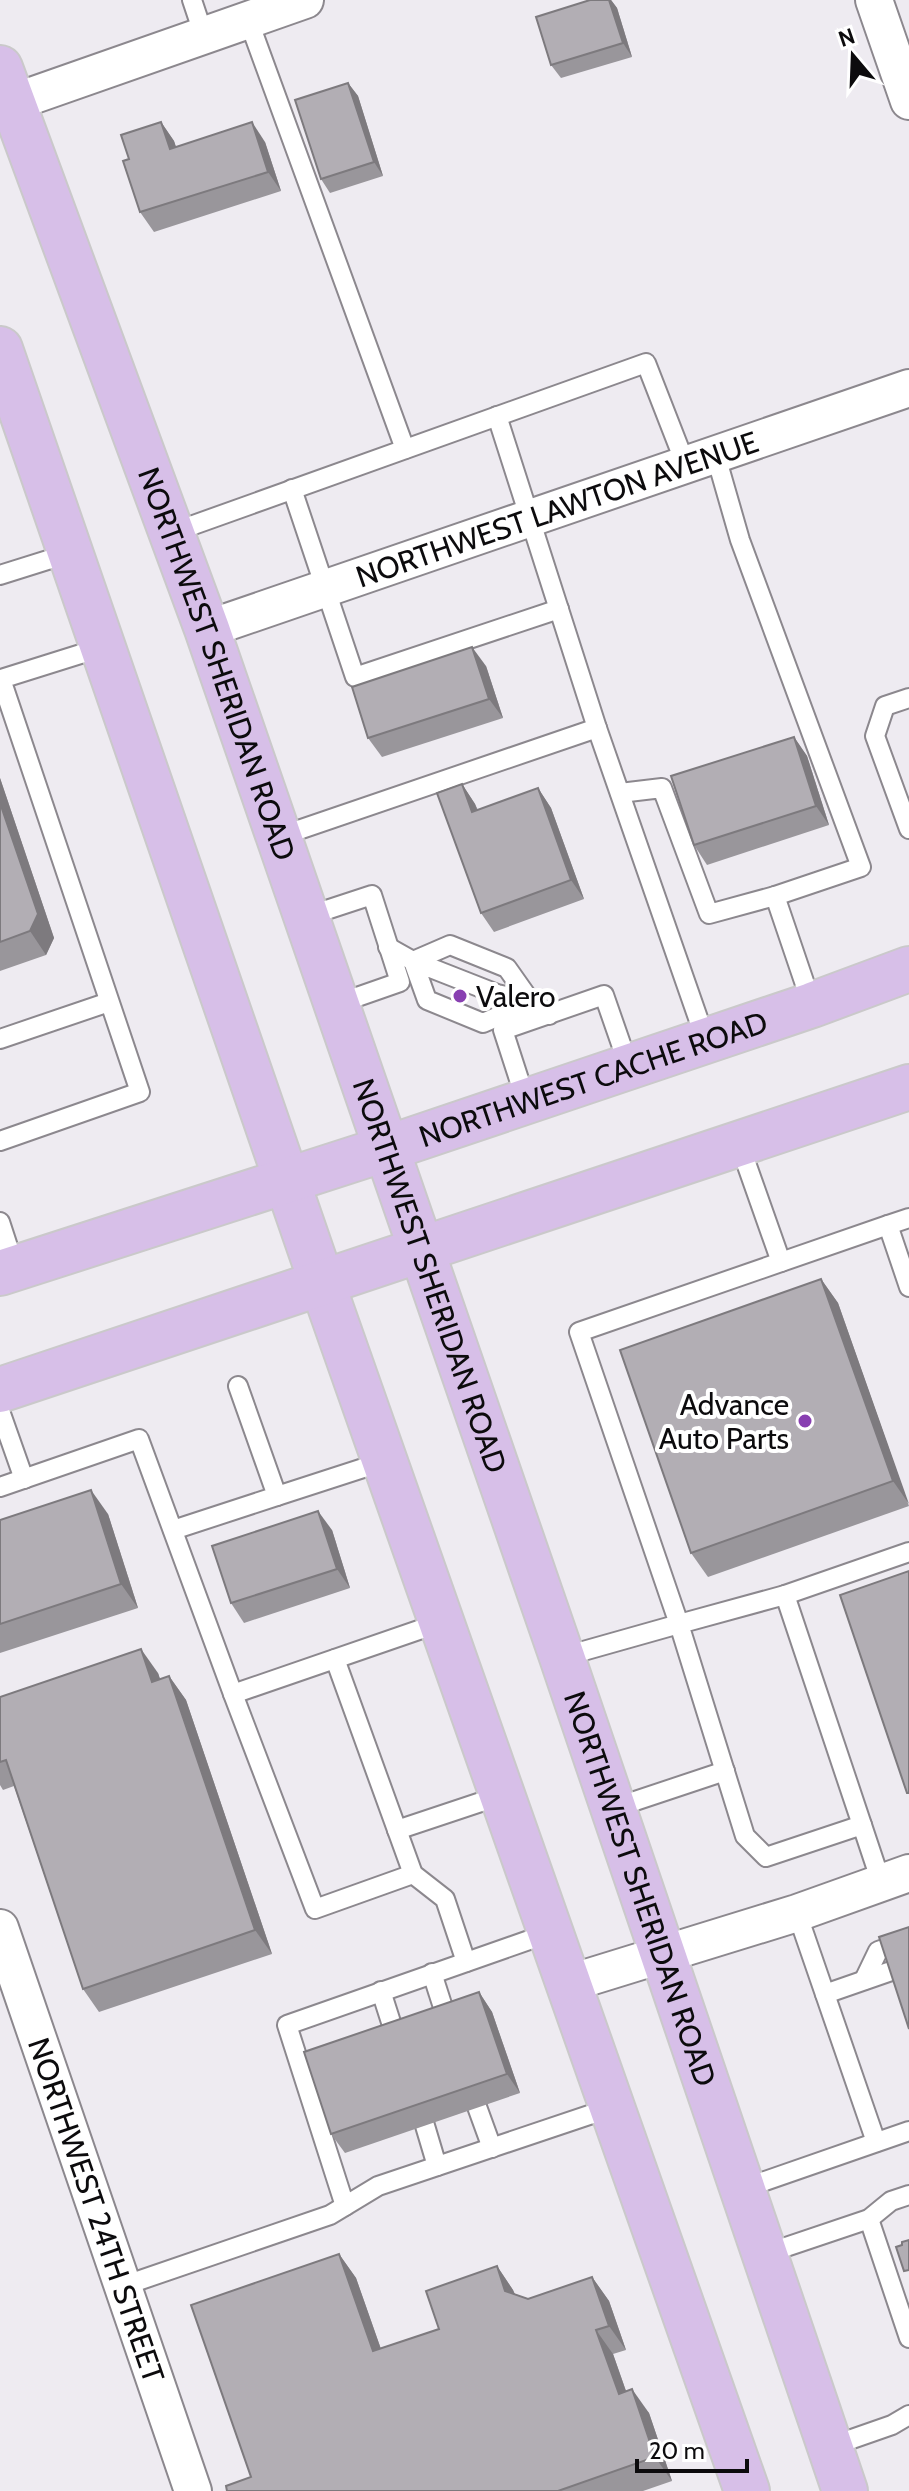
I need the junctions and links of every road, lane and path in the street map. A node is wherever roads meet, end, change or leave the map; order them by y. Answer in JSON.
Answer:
{"nodes":[{"id":1,"x":192,"y":0,"type":"edge"},
{"id":2,"x":305,"y":0,"type":"edge"},
{"id":3,"x":874,"y":0,"type":"edge"},
{"id":4,"x":248,"y":19,"type":"junction"},
{"id":5,"x":204,"y":36,"type":"junction"},
{"id":6,"x":4,"y":92,"type":"edge"},
{"id":7,"x":909,"y":101,"type":"edge"},
{"id":8,"x":0,"y":349,"type":"edge"},
{"id":9,"x":909,"y":388,"type":"edge"},
{"id":10,"x":497,"y":416,"type":"junction"},
{"id":11,"x":405,"y":449,"type":"junction"},
{"id":12,"x":700,"y":458,"type":"junction"},
{"id":13,"x":292,"y":489,"type":"junction"},
{"id":14,"x":530,"y":519,"type":"junction"},
{"id":15,"x":171,"y":533,"type":"junction"},
{"id":16,"x":70,"y":553,"type":"junction"},
{"id":17,"x":0,"y":575,"type":"edge"},
{"id":18,"x":327,"y":588,"type":"junction"},
{"id":19,"x":559,"y":609,"type":"junction"},
{"id":20,"x":207,"y":629,"type":"junction"},
{"id":21,"x":103,"y":647,"type":"junction"},
{"id":22,"x":0,"y":680,"type":"edge"},
{"id":23,"x":909,"y":698,"type":"edge"},
{"id":24,"x":597,"y":728,"type":"junction"},
{"id":25,"x":620,"y":793,"type":"junction"},
{"id":26,"x":909,"y":829,"type":"edge"},
{"id":27,"x":278,"y":837,"type":"junction"},
{"id":28,"x":775,"y":896,"type":"junction"},
{"id":29,"x":305,"y":917,"type":"junction"},
{"id":30,"x":388,"y":947,"type":"junction"},
{"id":31,"x":413,"y":961,"type":"junction"},
{"id":32,"x":909,"y":969,"type":"edge"},
{"id":33,"x":109,"y":1002,"type":"junction"},
{"id":34,"x":531,"y":1002,"type":"junction"},
{"id":35,"x":337,"y":1004,"type":"junction"},
{"id":36,"x":812,"y":1005,"type":"junction"},
{"id":37,"x":549,"y":1015,"type":"junction"},
{"id":38,"x":0,"y":1039,"type":"edge"},
{"id":39,"x":706,"y":1041,"type":"junction"},
{"id":40,"x":629,"y":1067,"type":"junction"},
{"id":41,"x":909,"y":1087,"type":"edge"},
{"id":42,"x":526,"y":1101,"type":"junction"},
{"id":43,"x":0,"y":1141,"type":"edge"},
{"id":44,"x":739,"y":1143,"type":"junction"},
{"id":45,"x":385,"y":1149,"type":"junction"},
{"id":46,"x":287,"y":1181,"type":"junction"},
{"id":47,"x":909,"y":1218,"type":"edge"},
{"id":48,"x":0,"y":1222,"type":"edge"},
{"id":49,"x":888,"y":1225,"type":"junction"},
{"id":50,"x":420,"y":1250,"type":"junction"},
{"id":51,"x":781,"y":1262,"type":"junction"},
{"id":52,"x":8,"y":1270,"type":"edge"},
{"id":53,"x":322,"y":1283,"type":"junction"},
{"id":54,"x":909,"y":1287,"type":"edge"},
{"id":55,"x":238,"y":1386,"type":"dead end"},
{"id":56,"x":0,"y":1390,"type":"edge"},
{"id":57,"x":0,"y":1411,"type":"edge"},
{"id":58,"x":385,"y":1461,"type":"junction"},
{"id":59,"x":24,"y":1479,"type":"junction"},
{"id":60,"x":0,"y":1487,"type":"edge"},
{"id":61,"x":277,"y":1496,"type":"junction"},
{"id":62,"x":173,"y":1530,"type":"junction"},
{"id":63,"x":909,"y":1552,"type":"edge"},
{"id":64,"x":785,"y":1595,"type":"junction"},
{"id":65,"x":442,"y":1622,"type":"junction"},
{"id":66,"x":679,"y":1624,"type":"junction"},
{"id":67,"x":562,"y":1657,"type":"junction"},
{"id":68,"x":335,"y":1659,"type":"junction"},
{"id":69,"x":233,"y":1694,"type":"junction"},
{"id":70,"x":725,"y":1771,"type":"junction"},
{"id":71,"x":502,"y":1795,"type":"junction"},
{"id":72,"x":612,"y":1808,"type":"junction"},
{"id":73,"x":862,"y":1825,"type":"junction"},
{"id":74,"x":397,"y":1830,"type":"junction"},
{"id":75,"x":413,"y":1874,"type":"junction"},
{"id":76,"x":895,"y":1878,"type":"edge"},
{"id":77,"x":797,"y":1913,"type":"junction"},
{"id":78,"x":0,"y":1928,"type":"edge"},
{"id":79,"x":552,"y":1932,"type":"junction"},
{"id":80,"x":909,"y":1940,"type":"edge"},
{"id":81,"x":661,"y":1955,"type":"junction"},
{"id":82,"x":466,"y":1962,"type":"junction"},
{"id":83,"x":897,"y":1969,"type":"edge"},
{"id":84,"x":432,"y":1973,"type":"junction"},
{"id":85,"x":864,"y":1980,"type":"junction"},
{"id":86,"x":570,"y":1983,"type":"junction"},
{"id":87,"x":381,"y":1991,"type":"junction"},
{"id":88,"x":825,"y":1994,"type":"junction"},
{"id":89,"x":448,"y":2023,"type":"edge"},
{"id":90,"x":397,"y":2041,"type":"edge"},
{"id":91,"x":476,"y":2104,"type":"edge"},
{"id":92,"x":613,"y":2107,"type":"junction"},
{"id":93,"x":423,"y":2119,"type":"edge"},
{"id":94,"x":909,"y":2131,"type":"edge"},
{"id":95,"x":876,"y":2142,"type":"junction"},
{"id":96,"x":492,"y":2148,"type":"junction"},
{"id":97,"x":437,"y":2166,"type":"junction"},
{"id":98,"x":742,"y":2189,"type":"junction"},
{"id":99,"x":909,"y":2195,"type":"edge"},
{"id":100,"x":345,"y":2206,"type":"junction"},
{"id":101,"x":869,"y":2219,"type":"junction"},
{"id":102,"x":764,"y":2255,"type":"junction"},
{"id":103,"x":123,"y":2286,"type":"junction"},
{"id":104,"x":909,"y":2338,"type":"edge"},
{"id":105,"x":909,"y":2415,"type":"edge"},
{"id":106,"x":829,"y":2447,"type":"junction"},
{"id":107,"x":193,"y":2491,"type":"edge"},
{"id":108,"x":747,"y":2491,"type":"edge"},
{"id":109,"x":844,"y":2491,"type":"edge"}],
"edges":[{"from":1,"to":5,"type":"lane"},
{"from":2,"to":4,"type":"street"},
{"from":3,"to":7,"type":"street"},
{"from":4,"to":5,"type":"street"},
{"from":4,"to":11,"type":"lane"},
{"from":5,"to":6,"type":"street"},
{"from":6,"to":15,"type":"main road","name":"NORTHWEST SHERIDAN ROAD"},
{"from":8,"to":16,"type":"main road"},
{"from":9,"to":12,"type":"street","name":"NORTHWEST LAWTON AVENUE"},
{"from":10,"to":11,"type":"lane"},
{"from":10,"to":12,"type":"lane"},
{"from":10,"to":14,"type":"lane"},
{"from":11,"to":13,"type":"lane"},
{"from":12,"to":14,"type":"street","name":"NORTHWEST LAWTON AVENUE"},
{"from":12,"to":28,"type":"lane"},
{"from":13,"to":15,"type":"lane"},
{"from":13,"to":18,"type":"lane"},
{"from":14,"to":18,"type":"street","name":"NORTHWEST LAWTON AVENUE"},
{"from":14,"to":19,"type":"lane"},
{"from":15,"to":20,"type":"main road","name":"NORTHWEST SHERIDAN ROAD"},
{"from":16,"to":17,"type":"lane"},
{"from":16,"to":21,"type":"main road"},
{"from":18,"to":19,"type":"lane"},
{"from":18,"to":20,"type":"street","name":"NORTHWEST LAWTON AVENUE"},
{"from":19,"to":24,"type":"lane"},
{"from":20,"to":27,"type":"main road","name":"NORTHWEST SHERIDAN ROAD"},
{"from":21,"to":22,"type":"lane"},
{"from":21,"to":46,"type":"main road"},
{"from":22,"to":33,"type":"lane"},
{"from":23,"to":26,"type":"lane"},
{"from":24,"to":25,"type":"lane"},
{"from":24,"to":27,"type":"lane"},
{"from":25,"to":28,"type":"lane"},
{"from":25,"to":39,"type":"lane"},
{"from":27,"to":29,"type":"main road","name":"NORTHWEST SHERIDAN ROAD"},
{"from":28,"to":36,"type":"lane"},
{"from":29,"to":30,"type":"lane"},
{"from":29,"to":35,"type":"main road","name":"NORTHWEST SHERIDAN ROAD"},
{"from":30,"to":31,"type":"lane"},
{"from":30,"to":35,"type":"lane"},
{"from":31,"to":34,"type":"lane"},
{"from":31,"to":34,"type":"lane"},
{"from":31,"to":34,"type":"lane"},
{"from":32,"to":36,"type":"main road","name":"NORTHWEST CACHE ROAD"},
{"from":33,"to":38,"type":"lane"},
{"from":33,"to":43,"type":"lane"},
{"from":34,"to":37,"type":"lane"},
{"from":35,"to":45,"type":"main road","name":"NORTHWEST SHERIDAN ROAD"},
{"from":36,"to":39,"type":"main road","name":"NORTHWEST CACHE ROAD"},
{"from":37,"to":40,"type":"lane"},
{"from":37,"to":42,"type":"lane"},
{"from":39,"to":40,"type":"main road","name":"NORTHWEST CACHE ROAD"},
{"from":40,"to":42,"type":"main road","name":"NORTHWEST CACHE ROAD"},
{"from":41,"to":44,"type":"main road"},
{"from":42,"to":45,"type":"main road","name":"NORTHWEST CACHE ROAD"},
{"from":44,"to":50,"type":"main road"},
{"from":44,"to":51,"type":"lane"},
{"from":45,"to":46,"type":"main road","name":"NORTHWEST CACHE ROAD"},
{"from":45,"to":50,"type":"main road","name":"NORTHWEST SHERIDAN ROAD"},
{"from":46,"to":52,"type":"main road","name":"NORTHWEST CACHE ROAD"},
{"from":46,"to":53,"type":"main road"},
{"from":47,"to":49,"type":"lane"},
{"from":48,"to":52,"type":"lane"},
{"from":49,"to":51,"type":"lane"},
{"from":49,"to":54,"type":"lane"},
{"from":50,"to":53,"type":"main road"},
{"from":50,"to":67,"type":"main road","name":"NORTHWEST SHERIDAN ROAD"},
{"from":51,"to":66,"type":"lane"},
{"from":53,"to":56,"type":"main road"},
{"from":53,"to":58,"type":"main road"},
{"from":55,"to":61,"type":"lane"},
{"from":57,"to":59,"type":"lane"},
{"from":58,"to":61,"type":"lane"},
{"from":58,"to":65,"type":"main road"},
{"from":59,"to":60,"type":"lane"},
{"from":59,"to":62,"type":"lane"},
{"from":61,"to":62,"type":"lane"},
{"from":62,"to":69,"type":"lane"},
{"from":63,"to":64,"type":"lane"},
{"from":64,"to":66,"type":"lane"},
{"from":64,"to":73,"type":"lane"},
{"from":65,"to":68,"type":"lane"},
{"from":65,"to":71,"type":"main road"},
{"from":66,"to":67,"type":"lane"},
{"from":66,"to":70,"type":"lane"},
{"from":67,"to":72,"type":"main road","name":"NORTHWEST SHERIDAN ROAD"},
{"from":68,"to":69,"type":"lane"},
{"from":68,"to":74,"type":"lane"},
{"from":69,"to":75,"type":"lane"},
{"from":70,"to":72,"type":"lane"},
{"from":70,"to":73,"type":"lane"},
{"from":71,"to":74,"type":"lane"},
{"from":71,"to":79,"type":"main road"},
{"from":72,"to":81,"type":"main road","name":"NORTHWEST SHERIDAN ROAD"},
{"from":73,"to":76,"type":"lane"},
{"from":74,"to":75,"type":"lane"},
{"from":75,"to":82,"type":"lane"},
{"from":76,"to":77,"type":"street"},
{"from":77,"to":81,"type":"street"},
{"from":77,"to":88,"type":"lane"},
{"from":78,"to":103,"type":"street","name":"NORTHWEST 24TH STREET"},
{"from":79,"to":82,"type":"lane"},
{"from":79,"to":86,"type":"main road"},
{"from":80,"to":85,"type":"lane"},
{"from":81,"to":86,"type":"street"},
{"from":81,"to":98,"type":"main road","name":"NORTHWEST SHERIDAN ROAD"},
{"from":82,"to":84,"type":"lane"},
{"from":83,"to":85,"type":"lane"},
{"from":84,"to":87,"type":"lane"},
{"from":84,"to":89,"type":"lane"},
{"from":85,"to":88,"type":"lane"},
{"from":86,"to":92,"type":"main road"},
{"from":87,"to":90,"type":"lane"},
{"from":87,"to":100,"type":"lane"},
{"from":88,"to":95,"type":"lane"},
{"from":91,"to":96,"type":"lane"},
{"from":92,"to":96,"type":"lane"},
{"from":92,"to":108,"type":"main road"},
{"from":93,"to":97,"type":"lane"},
{"from":94,"to":95,"type":"lane"},
{"from":95,"to":98,"type":"lane"},
{"from":96,"to":97,"type":"lane"},
{"from":97,"to":100,"type":"lane"},
{"from":98,"to":102,"type":"main road","name":"NORTHWEST SHERIDAN ROAD"},
{"from":99,"to":101,"type":"lane"},
{"from":100,"to":103,"type":"lane"},
{"from":101,"to":102,"type":"lane"},
{"from":101,"to":104,"type":"lane"},
{"from":102,"to":106,"type":"main road","name":"NORTHWEST SHERIDAN ROAD"},
{"from":103,"to":107,"type":"street","name":"NORTHWEST 24TH STREET"},
{"from":105,"to":106,"type":"lane"},
{"from":106,"to":109,"type":"main road","name":"NORTHWEST SHERIDAN ROAD"}]}
